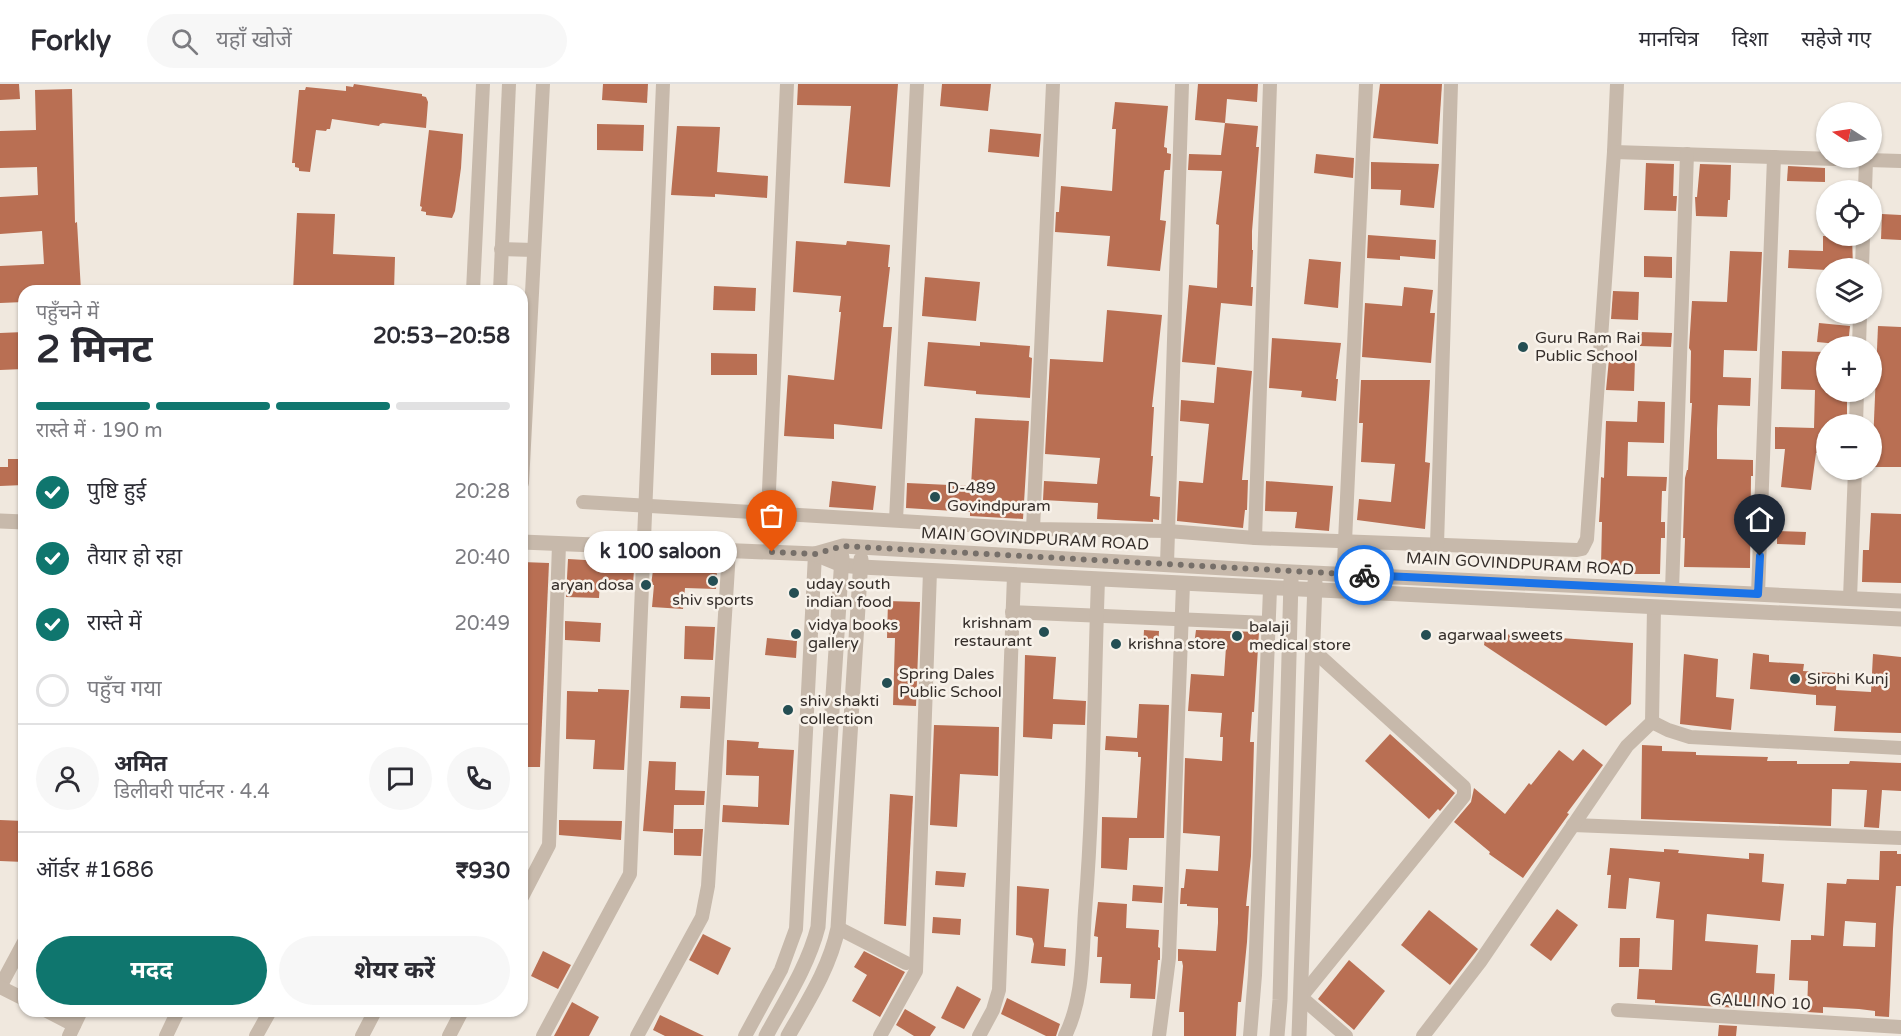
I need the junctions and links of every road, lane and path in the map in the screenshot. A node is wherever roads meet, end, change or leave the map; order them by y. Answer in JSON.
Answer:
{"nodes":[{"id":1,"x":483,"y":84,"type":"edge"},
{"id":2,"x":509,"y":84,"type":"edge"},
{"id":3,"x":543,"y":84,"type":"edge"},
{"id":4,"x":663,"y":84,"type":"edge"},
{"id":5,"x":787,"y":84,"type":"edge"},
{"id":6,"x":917,"y":84,"type":"edge"},
{"id":7,"x":1053,"y":84,"type":"edge"},
{"id":8,"x":1182,"y":84,"type":"edge"},
{"id":9,"x":1270,"y":84,"type":"edge"},
{"id":10,"x":1365,"y":84,"type":"edge"},
{"id":11,"x":1451,"y":84,"type":"edge"},
{"id":12,"x":1617,"y":84,"type":"edge"},
{"id":13,"x":1614,"y":152,"type":"junction"},
{"id":14,"x":1687,"y":154,"type":"junction"},
{"id":15,"x":1774,"y":157,"type":"junction"},
{"id":16,"x":1816,"y":158,"type":"edge"},
{"id":17,"x":1882,"y":160,"type":"edge"},
{"id":18,"x":1901,"y":161,"type":"edge"},
{"id":19,"x":501,"y":249,"type":"junction"},
{"id":20,"x":534,"y":250,"type":"junction"},
{"id":21,"x":473,"y":285,"type":"edge"},
{"id":22,"x":500,"y":285,"type":"edge"},
{"id":23,"x":528,"y":366,"type":"edge"},
{"id":24,"x":1855,"y":480,"type":"edge"},
{"id":25,"x":583,"y":502,"type":"dead end"},
{"id":26,"x":644,"y":507,"type":"junction"},
{"id":27,"x":768,"y":513,"type":"junction"},
{"id":28,"x":896,"y":520,"type":"junction"},
{"id":29,"x":0,"y":521,"type":"edge"},
{"id":30,"x":18,"y":522,"type":"edge"},
{"id":31,"x":1033,"y":529,"type":"junction"},
{"id":32,"x":1168,"y":531,"type":"junction"},
{"id":33,"x":1255,"y":538,"type":"junction"},
{"id":34,"x":1345,"y":540,"type":"junction"},
{"id":35,"x":528,"y":542,"type":"edge"},
{"id":36,"x":559,"y":544,"type":"junction"},
{"id":37,"x":1437,"y":545,"type":"junction"},
{"id":38,"x":843,"y":546,"type":"junction"},
{"id":39,"x":643,"y":547,"type":"junction"},
{"id":40,"x":862,"y":547,"type":"junction"},
{"id":41,"x":729,"y":551,"type":"junction"},
{"id":42,"x":815,"y":554,"type":"junction"},
{"id":43,"x":1167,"y":564,"type":"junction"},
{"id":44,"x":842,"y":565,"type":"junction"},
{"id":45,"x":861,"y":567,"type":"junction"},
{"id":46,"x":930,"y":571,"type":"junction"},
{"id":47,"x":1292,"y":572,"type":"junction"},
{"id":48,"x":1315,"y":573,"type":"junction"},
{"id":49,"x":1343,"y":574,"type":"junction"},
{"id":50,"x":1014,"y":575,"type":"junction"},
{"id":51,"x":1098,"y":580,"type":"junction"},
{"id":52,"x":1183,"y":584,"type":"junction"},
{"id":53,"x":1270,"y":589,"type":"junction"},
{"id":54,"x":1291,"y":590,"type":"junction"},
{"id":55,"x":1672,"y":590,"type":"junction"},
{"id":56,"x":1315,"y":591,"type":"junction"},
{"id":57,"x":1342,"y":592,"type":"junction"},
{"id":58,"x":1758,"y":594,"type":"junction"},
{"id":59,"x":1850,"y":598,"type":"junction"},
{"id":60,"x":1901,"y":601,"type":"edge"},
{"id":61,"x":1654,"y":608,"type":"junction"},
{"id":62,"x":1012,"y":612,"type":"junction"},
{"id":63,"x":1097,"y":616,"type":"junction"},
{"id":64,"x":1183,"y":619,"type":"junction"},
{"id":65,"x":1901,"y":619,"type":"edge"},
{"id":66,"x":1268,"y":623,"type":"junction"},
{"id":67,"x":1313,"y":650,"type":"junction"},
{"id":68,"x":1652,"y":722,"type":"junction"},
{"id":69,"x":1901,"y":748,"type":"edge"},
{"id":70,"x":1573,"y":825,"type":"junction"},
{"id":71,"x":1901,"y":838,"type":"edge"},
{"id":72,"x":528,"y":885,"type":"edge"},
{"id":73,"x":838,"y":928,"type":"junction"},
{"id":74,"x":18,"y":953,"type":"edge"},
{"id":75,"x":906,"y":963,"type":"dead end"},
{"id":76,"x":0,"y":987,"type":"edge"},
{"id":77,"x":18,"y":996,"type":"edge"},
{"id":78,"x":1301,"y":998,"type":"junction"},
{"id":79,"x":1618,"y":1010,"type":"dead end"},
{"id":80,"x":55,"y":1017,"type":"edge"},
{"id":81,"x":175,"y":1017,"type":"edge"},
{"id":82,"x":267,"y":1017,"type":"edge"},
{"id":83,"x":372,"y":1017,"type":"edge"},
{"id":84,"x":459,"y":1017,"type":"edge"},
{"id":85,"x":1901,"y":1026,"type":"edge"},
{"id":86,"x":71,"y":1030,"type":"edge"},
{"id":87,"x":166,"y":1036,"type":"edge"},
{"id":88,"x":256,"y":1036,"type":"edge"},
{"id":89,"x":362,"y":1036,"type":"edge"},
{"id":90,"x":449,"y":1036,"type":"edge"},
{"id":91,"x":543,"y":1036,"type":"edge"},
{"id":92,"x":637,"y":1036,"type":"edge"},
{"id":93,"x":745,"y":1036,"type":"edge"},
{"id":94,"x":766,"y":1036,"type":"edge"},
{"id":95,"x":788,"y":1036,"type":"edge"},
{"id":96,"x":880,"y":1036,"type":"edge"},
{"id":97,"x":978,"y":1036,"type":"edge"},
{"id":98,"x":1065,"y":1036,"type":"edge"},
{"id":99,"x":1159,"y":1036,"type":"edge"},
{"id":100,"x":1250,"y":1036,"type":"edge"},
{"id":101,"x":1277,"y":1036,"type":"edge"},
{"id":102,"x":1299,"y":1036,"type":"edge"},
{"id":103,"x":1346,"y":1036,"type":"edge"},
{"id":104,"x":1423,"y":1036,"type":"edge"}],
"edges":[{"from":1,"to":21,"type":"street"},
{"from":2,"to":19,"type":"street"},
{"from":3,"to":20,"type":"street"},
{"from":4,"to":26,"type":"street"},
{"from":5,"to":27,"type":"street"},
{"from":6,"to":28,"type":"street"},
{"from":7,"to":31,"type":"street"},
{"from":8,"to":32,"type":"street"},
{"from":9,"to":33,"type":"street"},
{"from":10,"to":34,"type":"street"},
{"from":11,"to":37,"type":"street"},
{"from":12,"to":13,"type":"street"},
{"from":13,"to":14,"type":"street"},
{"from":13,"to":37,"type":"street"},
{"from":14,"to":15,"type":"street"},
{"from":14,"to":55,"type":"street"},
{"from":15,"to":16,"type":"street"},
{"from":15,"to":58,"type":"street"},
{"from":17,"to":18,"type":"street"},
{"from":19,"to":20,"type":"street"},
{"from":19,"to":22,"type":"street"},
{"from":20,"to":23,"type":"street"},
{"from":24,"to":59,"type":"street"},
{"from":25,"to":26,"type":"street"},
{"from":26,"to":27,"type":"street"},
{"from":26,"to":39,"type":"street"},
{"from":27,"to":28,"type":"street"},
{"from":28,"to":31,"type":"street"},
{"from":29,"to":30,"type":"street"},
{"from":31,"to":32,"type":"street"},
{"from":32,"to":33,"type":"street"},
{"from":32,"to":43,"type":"street"},
{"from":33,"to":34,"type":"street"},
{"from":34,"to":37,"type":"street"},
{"from":34,"to":49,"type":"street"},
{"from":35,"to":36,"type":"street","name":"MAIN GOVINDPURAM ROAD"},
{"from":36,"to":39,"type":"street","name":"MAIN GOVINDPURAM ROAD"},
{"from":36,"to":72,"type":"street"},
{"from":38,"to":40,"type":"street","name":"MAIN GOVINDPURAM ROAD"},
{"from":38,"to":42,"type":"street","name":"MAIN GOVINDPURAM ROAD"},
{"from":38,"to":44,"type":"street"},
{"from":39,"to":41,"type":"street","name":"MAIN GOVINDPURAM ROAD"},
{"from":39,"to":91,"type":"street"},
{"from":40,"to":43,"type":"street","name":"MAIN GOVINDPURAM ROAD"},
{"from":40,"to":45,"type":"street"},
{"from":41,"to":42,"type":"street","name":"MAIN GOVINDPURAM ROAD"},
{"from":41,"to":92,"type":"street"},
{"from":42,"to":44,"type":"street","name":"MAIN GOVINDPURAM ROAD"},
{"from":42,"to":93,"type":"street"},
{"from":43,"to":47,"type":"street","name":"MAIN GOVINDPURAM ROAD"},
{"from":44,"to":45,"type":"street","name":"MAIN GOVINDPURAM ROAD"},
{"from":44,"to":94,"type":"street"},
{"from":45,"to":46,"type":"street","name":"MAIN GOVINDPURAM ROAD"},
{"from":45,"to":73,"type":"street"},
{"from":46,"to":50,"type":"street","name":"MAIN GOVINDPURAM ROAD"},
{"from":46,"to":96,"type":"street"},
{"from":47,"to":48,"type":"street","name":"MAIN GOVINDPURAM ROAD"},
{"from":47,"to":54,"type":"street"},
{"from":48,"to":49,"type":"street","name":"MAIN GOVINDPURAM ROAD"},
{"from":48,"to":56,"type":"street"},
{"from":49,"to":55,"type":"street","name":"MAIN GOVINDPURAM ROAD"},
{"from":49,"to":57,"type":"street"},
{"from":50,"to":51,"type":"street","name":"MAIN GOVINDPURAM ROAD"},
{"from":50,"to":62,"type":"street"},
{"from":51,"to":52,"type":"street","name":"MAIN GOVINDPURAM ROAD"},
{"from":51,"to":63,"type":"street"},
{"from":52,"to":53,"type":"street","name":"MAIN GOVINDPURAM ROAD"},
{"from":52,"to":64,"type":"street"},
{"from":53,"to":54,"type":"street","name":"MAIN GOVINDPURAM ROAD"},
{"from":53,"to":66,"type":"street"},
{"from":54,"to":56,"type":"street","name":"MAIN GOVINDPURAM ROAD"},
{"from":54,"to":101,"type":"street"},
{"from":55,"to":58,"type":"street","name":"MAIN GOVINDPURAM ROAD"},
{"from":56,"to":57,"type":"street","name":"MAIN GOVINDPURAM ROAD"},
{"from":56,"to":67,"type":"street"},
{"from":57,"to":61,"type":"street","name":"MAIN GOVINDPURAM ROAD"},
{"from":58,"to":59,"type":"street","name":"MAIN GOVINDPURAM ROAD"},
{"from":59,"to":60,"type":"street","name":"MAIN GOVINDPURAM ROAD"},
{"from":61,"to":65,"type":"street","name":"MAIN GOVINDPURAM ROAD"},
{"from":61,"to":68,"type":"street"},
{"from":62,"to":63,"type":"street"},
{"from":62,"to":97,"type":"street"},
{"from":63,"to":64,"type":"street"},
{"from":63,"to":98,"type":"street"},
{"from":64,"to":66,"type":"street"},
{"from":64,"to":99,"type":"street"},
{"from":66,"to":100,"type":"street"},
{"from":67,"to":78,"type":"street"},
{"from":67,"to":78,"type":"street"},
{"from":68,"to":69,"type":"street"},
{"from":68,"to":70,"type":"street"},
{"from":70,"to":71,"type":"street"},
{"from":70,"to":104,"type":"street"},
{"from":73,"to":75,"type":"street"},
{"from":73,"to":95,"type":"street"},
{"from":74,"to":76,"type":"street"},
{"from":76,"to":77,"type":"street"},
{"from":78,"to":102,"type":"street"},
{"from":78,"to":103,"type":"street"},
{"from":79,"to":85,"type":"street","name":"GALLI NO 10"},
{"from":80,"to":86,"type":"street"},
{"from":81,"to":87,"type":"street"},
{"from":82,"to":88,"type":"street"},
{"from":83,"to":89,"type":"street"},
{"from":84,"to":90,"type":"street"}]}
